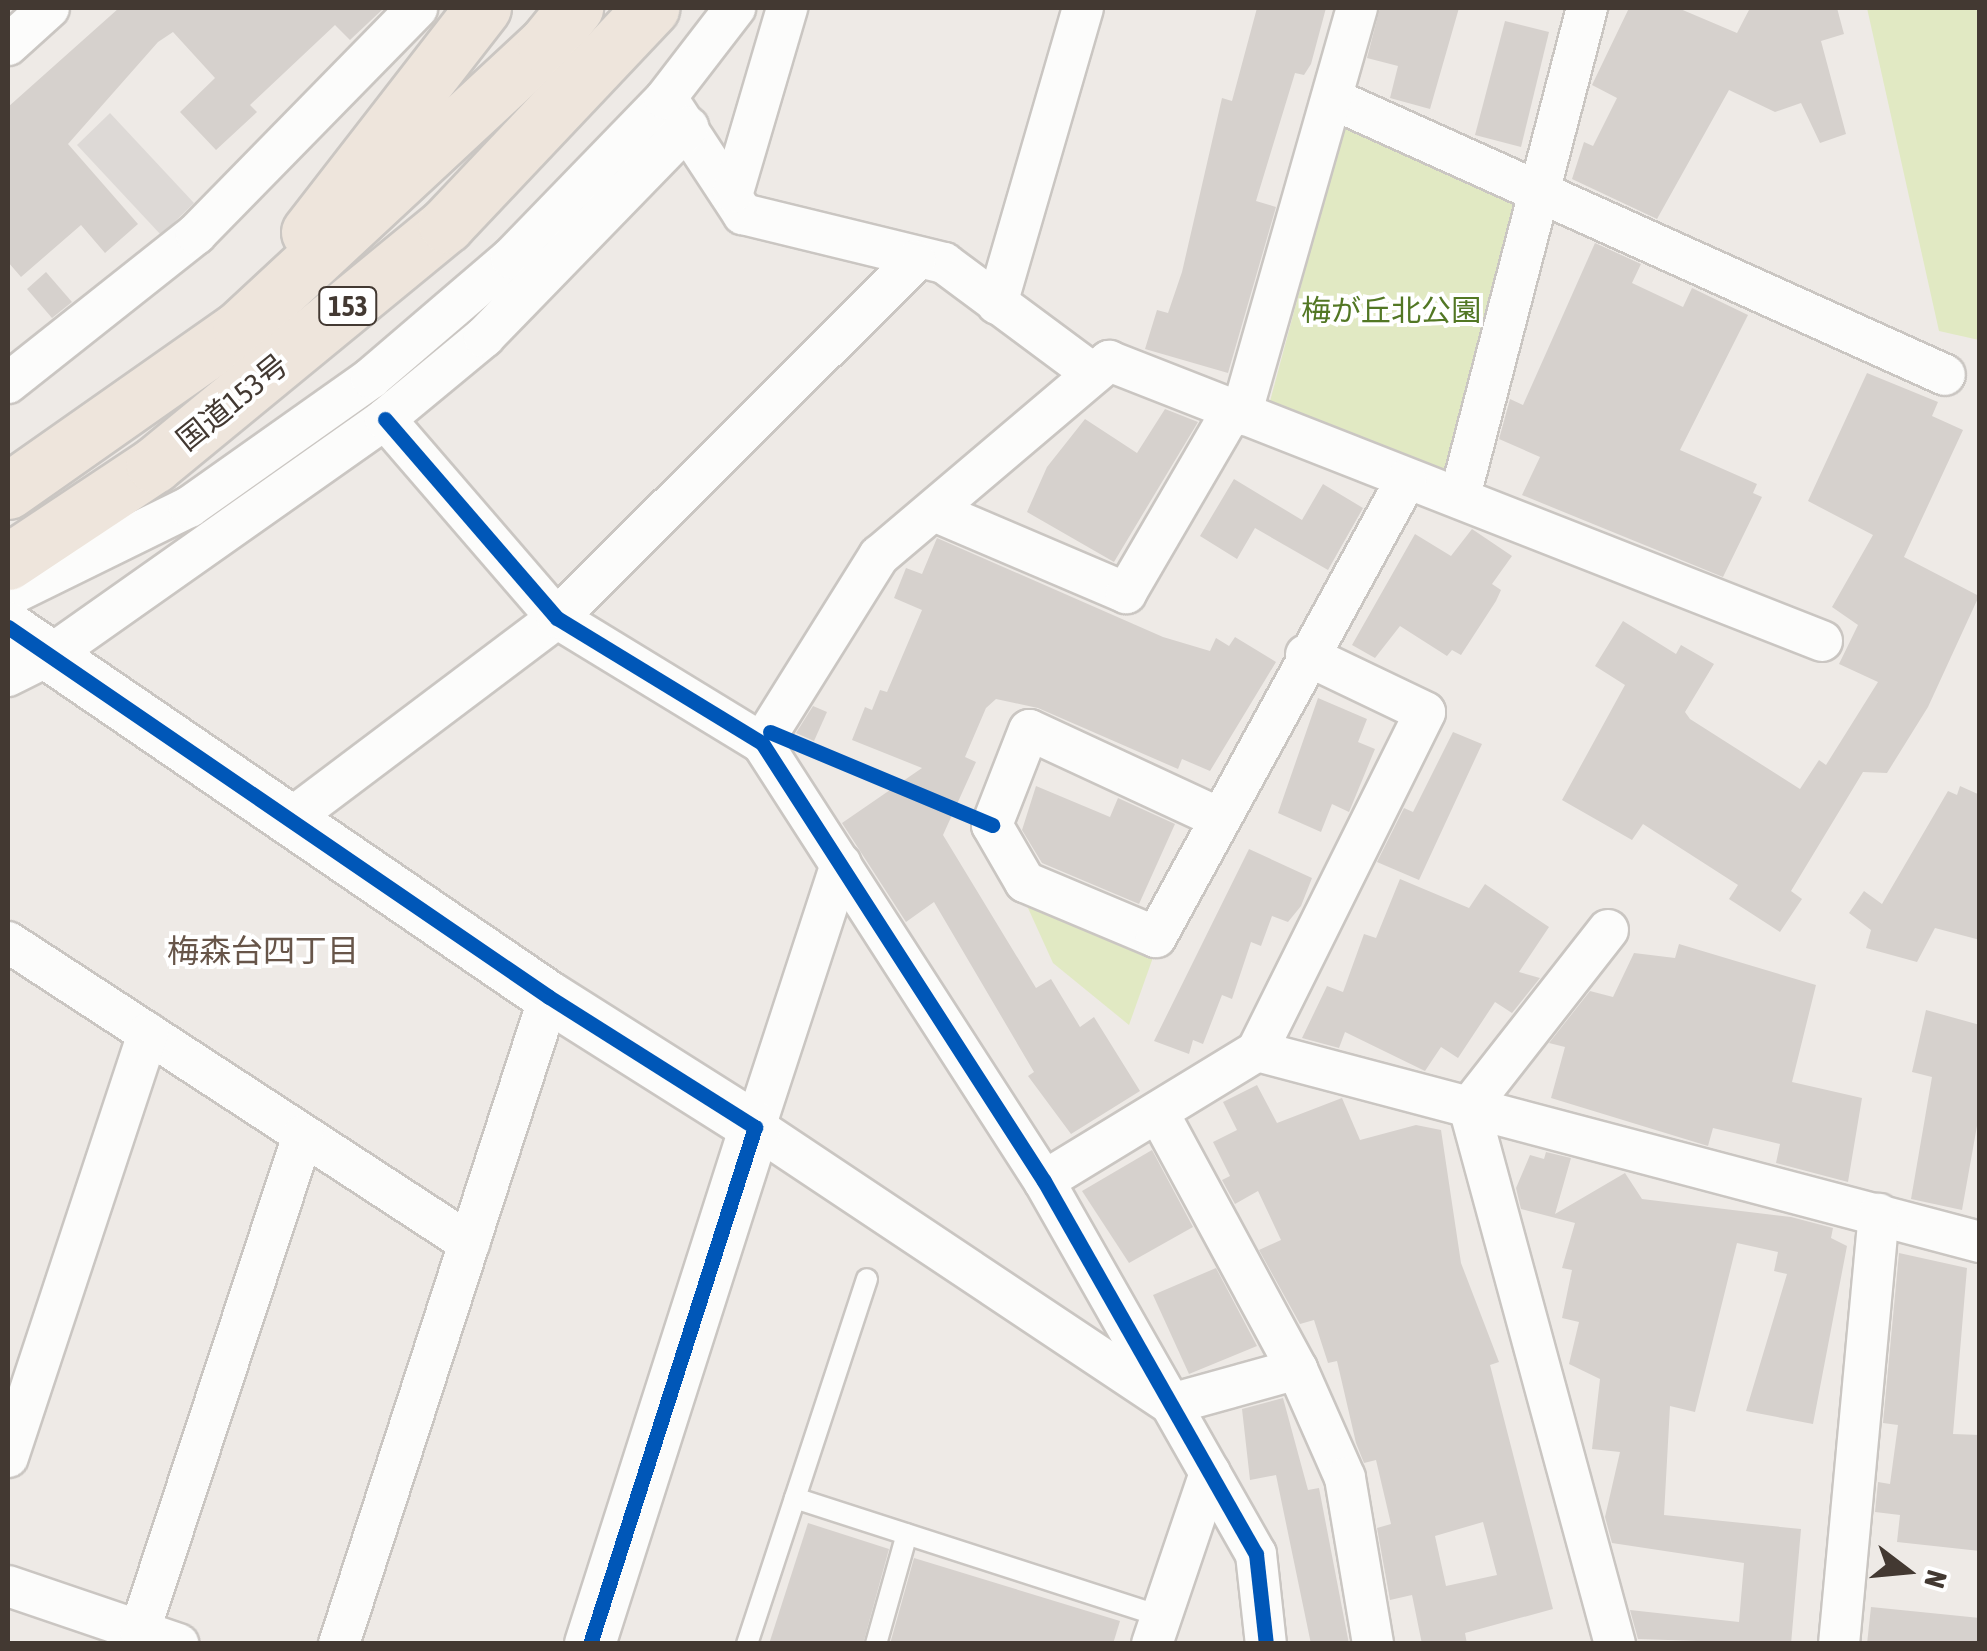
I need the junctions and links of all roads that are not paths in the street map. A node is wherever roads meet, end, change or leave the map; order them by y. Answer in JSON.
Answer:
{"nodes":[{"id":1,"x":49,"y":8,"type":"edge"},
{"id":2,"x":417,"y":8,"type":"edge"},
{"id":3,"x":483,"y":8,"type":"edge"},
{"id":4,"x":575,"y":8,"type":"edge"},
{"id":5,"x":651,"y":8,"type":"edge"},
{"id":6,"x":735,"y":8,"type":"edge"},
{"id":7,"x":787,"y":8,"type":"edge"},
{"id":8,"x":1083,"y":8,"type":"edge"},
{"id":9,"x":1357,"y":8,"type":"edge"},
{"id":10,"x":1587,"y":8,"type":"edge"},
{"id":11,"x":8,"y":45,"type":"edge"},
{"id":12,"x":1333,"y":99,"type":"junction"},
{"id":13,"x":677,"y":113,"type":"junction"},
{"id":14,"x":1537,"y":191,"type":"junction"},
{"id":15,"x":733,"y":192,"type":"junction"},
{"id":16,"x":915,"y":261,"type":"junction"},
{"id":17,"x":996,"y":304,"type":"junction"},
{"id":18,"x":240,"y":328,"type":"junction"},
{"id":19,"x":1091,"y":372,"type":"junction"},
{"id":20,"x":1945,"y":375,"type":"dead end"},
{"id":21,"x":8,"y":383,"type":"edge"},
{"id":22,"x":1237,"y":413,"type":"junction"},
{"id":23,"x":385,"y":419,"type":"junction"},
{"id":24,"x":1406,"y":480,"type":"junction"},
{"id":25,"x":8,"y":490,"type":"edge"},
{"id":26,"x":1460,"y":496,"type":"junction"},
{"id":27,"x":934,"y":511,"type":"junction"},
{"id":28,"x":8,"y":562,"type":"edge"},
{"id":29,"x":557,"y":618,"type":"junction"},
{"id":30,"x":19,"y":638,"type":"edge"},
{"id":31,"x":1822,"y":641,"type":"dead end"},
{"id":32,"x":1306,"y":655,"type":"junction"},
{"id":33,"x":762,"y":743,"type":"junction"},
{"id":34,"x":1219,"y":818,"type":"junction"},
{"id":35,"x":289,"y":820,"type":"junction"},
{"id":36,"x":842,"y":864,"type":"junction"},
{"id":37,"x":1608,"y":930,"type":"dead end"},
{"id":38,"x":8,"y":942,"type":"edge"},
{"id":39,"x":549,"y":997,"type":"junction"},
{"id":40,"x":148,"y":1034,"type":"junction"},
{"id":41,"x":1257,"y":1052,"type":"junction"},
{"id":42,"x":1469,"y":1106,"type":"junction"},
{"id":43,"x":1158,"y":1112,"type":"junction"},
{"id":44,"x":755,"y":1127,"type":"junction"},
{"id":45,"x":303,"y":1135,"type":"junction"},
{"id":46,"x":1044,"y":1181,"type":"junction"},
{"id":47,"x":1880,"y":1214,"type":"junction"},
{"id":48,"x":1980,"y":1242,"type":"edge"},
{"id":49,"x":469,"y":1244,"type":"junction"},
{"id":50,"x":866,"y":1279,"type":"dead end"},
{"id":51,"x":1297,"y":1369,"type":"junction"},
{"id":52,"x":1171,"y":1404,"type":"junction"},
{"id":53,"x":8,"y":1457,"type":"edge"},
{"id":54,"x":1210,"y":1472,"type":"junction"},
{"id":55,"x":794,"y":1498,"type":"junction"},
{"id":56,"x":907,"y":1534,"type":"junction"},
{"id":57,"x":8,"y":1586,"type":"edge"},
{"id":58,"x":140,"y":1630,"type":"junction"},
{"id":59,"x":1156,"y":1630,"type":"edge"},
{"id":60,"x":178,"y":1644,"type":"edge"},
{"id":61,"x":339,"y":1644,"type":"edge"},
{"id":62,"x":590,"y":1644,"type":"edge"},
{"id":63,"x":747,"y":1644,"type":"edge"},
{"id":64,"x":876,"y":1644,"type":"edge"},
{"id":65,"x":1266,"y":1644,"type":"edge"},
{"id":66,"x":1372,"y":1644,"type":"edge"},
{"id":67,"x":1615,"y":1644,"type":"edge"},
{"id":68,"x":1840,"y":1644,"type":"edge"}],
"edges":[{"from":1,"to":11,"type":"street"},
{"from":2,"to":21,"type":"street"},
{"from":3,"to":18,"type":"highway"},
{"from":4,"to":18,"type":"highway","name":"国道153号","number":"153"},
{"from":5,"to":28,"type":"highway","name":"国道153号","number":"153"},
{"from":6,"to":13,"type":"street"},
{"from":7,"to":15,"type":"street"},
{"from":8,"to":17,"type":"street"},
{"from":9,"to":12,"type":"street"},
{"from":10,"to":14,"type":"street"},
{"from":12,"to":14,"type":"street"},
{"from":12,"to":22,"type":"street"},
{"from":13,"to":15,"type":"street"},
{"from":13,"to":23,"type":"street"},
{"from":13,"to":30,"type":"street"},
{"from":14,"to":20,"type":"street"},
{"from":14,"to":26,"type":"street"},
{"from":15,"to":16,"type":"street"},
{"from":16,"to":17,"type":"street"},
{"from":16,"to":29,"type":"street"},
{"from":17,"to":19,"type":"street"},
{"from":18,"to":25,"type":"highway","name":"国道153号","number":"153"},
{"from":19,"to":22,"type":"street"},
{"from":19,"to":27,"type":"street"},
{"from":22,"to":24,"type":"street"},
{"from":22,"to":27,"type":"street"},
{"from":23,"to":29,"type":"street"},
{"from":23,"to":30,"type":"street"},
{"from":24,"to":26,"type":"street"},
{"from":24,"to":32,"type":"street"},
{"from":26,"to":31,"type":"street"},
{"from":27,"to":33,"type":"street"},
{"from":29,"to":33,"type":"street"},
{"from":29,"to":35,"type":"street"},
{"from":30,"to":35,"type":"street"},
{"from":32,"to":34,"type":"street"},
{"from":32,"to":41,"type":"street"},
{"from":33,"to":36,"type":"street"},
{"from":34,"to":34,"type":"street"},
{"from":35,"to":39,"type":"street"},
{"from":36,"to":44,"type":"street"},
{"from":36,"to":46,"type":"street"},
{"from":37,"to":42,"type":"street"},
{"from":38,"to":40,"type":"street"},
{"from":39,"to":44,"type":"street"},
{"from":39,"to":49,"type":"street"},
{"from":40,"to":45,"type":"street"},
{"from":40,"to":53,"type":"street"},
{"from":41,"to":42,"type":"street"},
{"from":41,"to":43,"type":"street"},
{"from":42,"to":47,"type":"street"},
{"from":42,"to":67,"type":"street"},
{"from":43,"to":46,"type":"street"},
{"from":43,"to":51,"type":"street"},
{"from":44,"to":52,"type":"street"},
{"from":44,"to":62,"type":"street"},
{"from":45,"to":49,"type":"street"},
{"from":45,"to":58,"type":"street"},
{"from":46,"to":52,"type":"street"},
{"from":47,"to":48,"type":"street"},
{"from":47,"to":68,"type":"street"},
{"from":49,"to":61,"type":"street"},
{"from":50,"to":55,"type":"lane"},
{"from":51,"to":52,"type":"street"},
{"from":51,"to":66,"type":"street"},
{"from":52,"to":54,"type":"street"},
{"from":54,"to":59,"type":"street"},
{"from":54,"to":65,"type":"street"},
{"from":55,"to":56,"type":"lane"},
{"from":55,"to":63,"type":"lane"},
{"from":56,"to":59,"type":"lane"},
{"from":56,"to":64,"type":"lane"},
{"from":57,"to":58,"type":"street"},
{"from":58,"to":60,"type":"street"}]}
